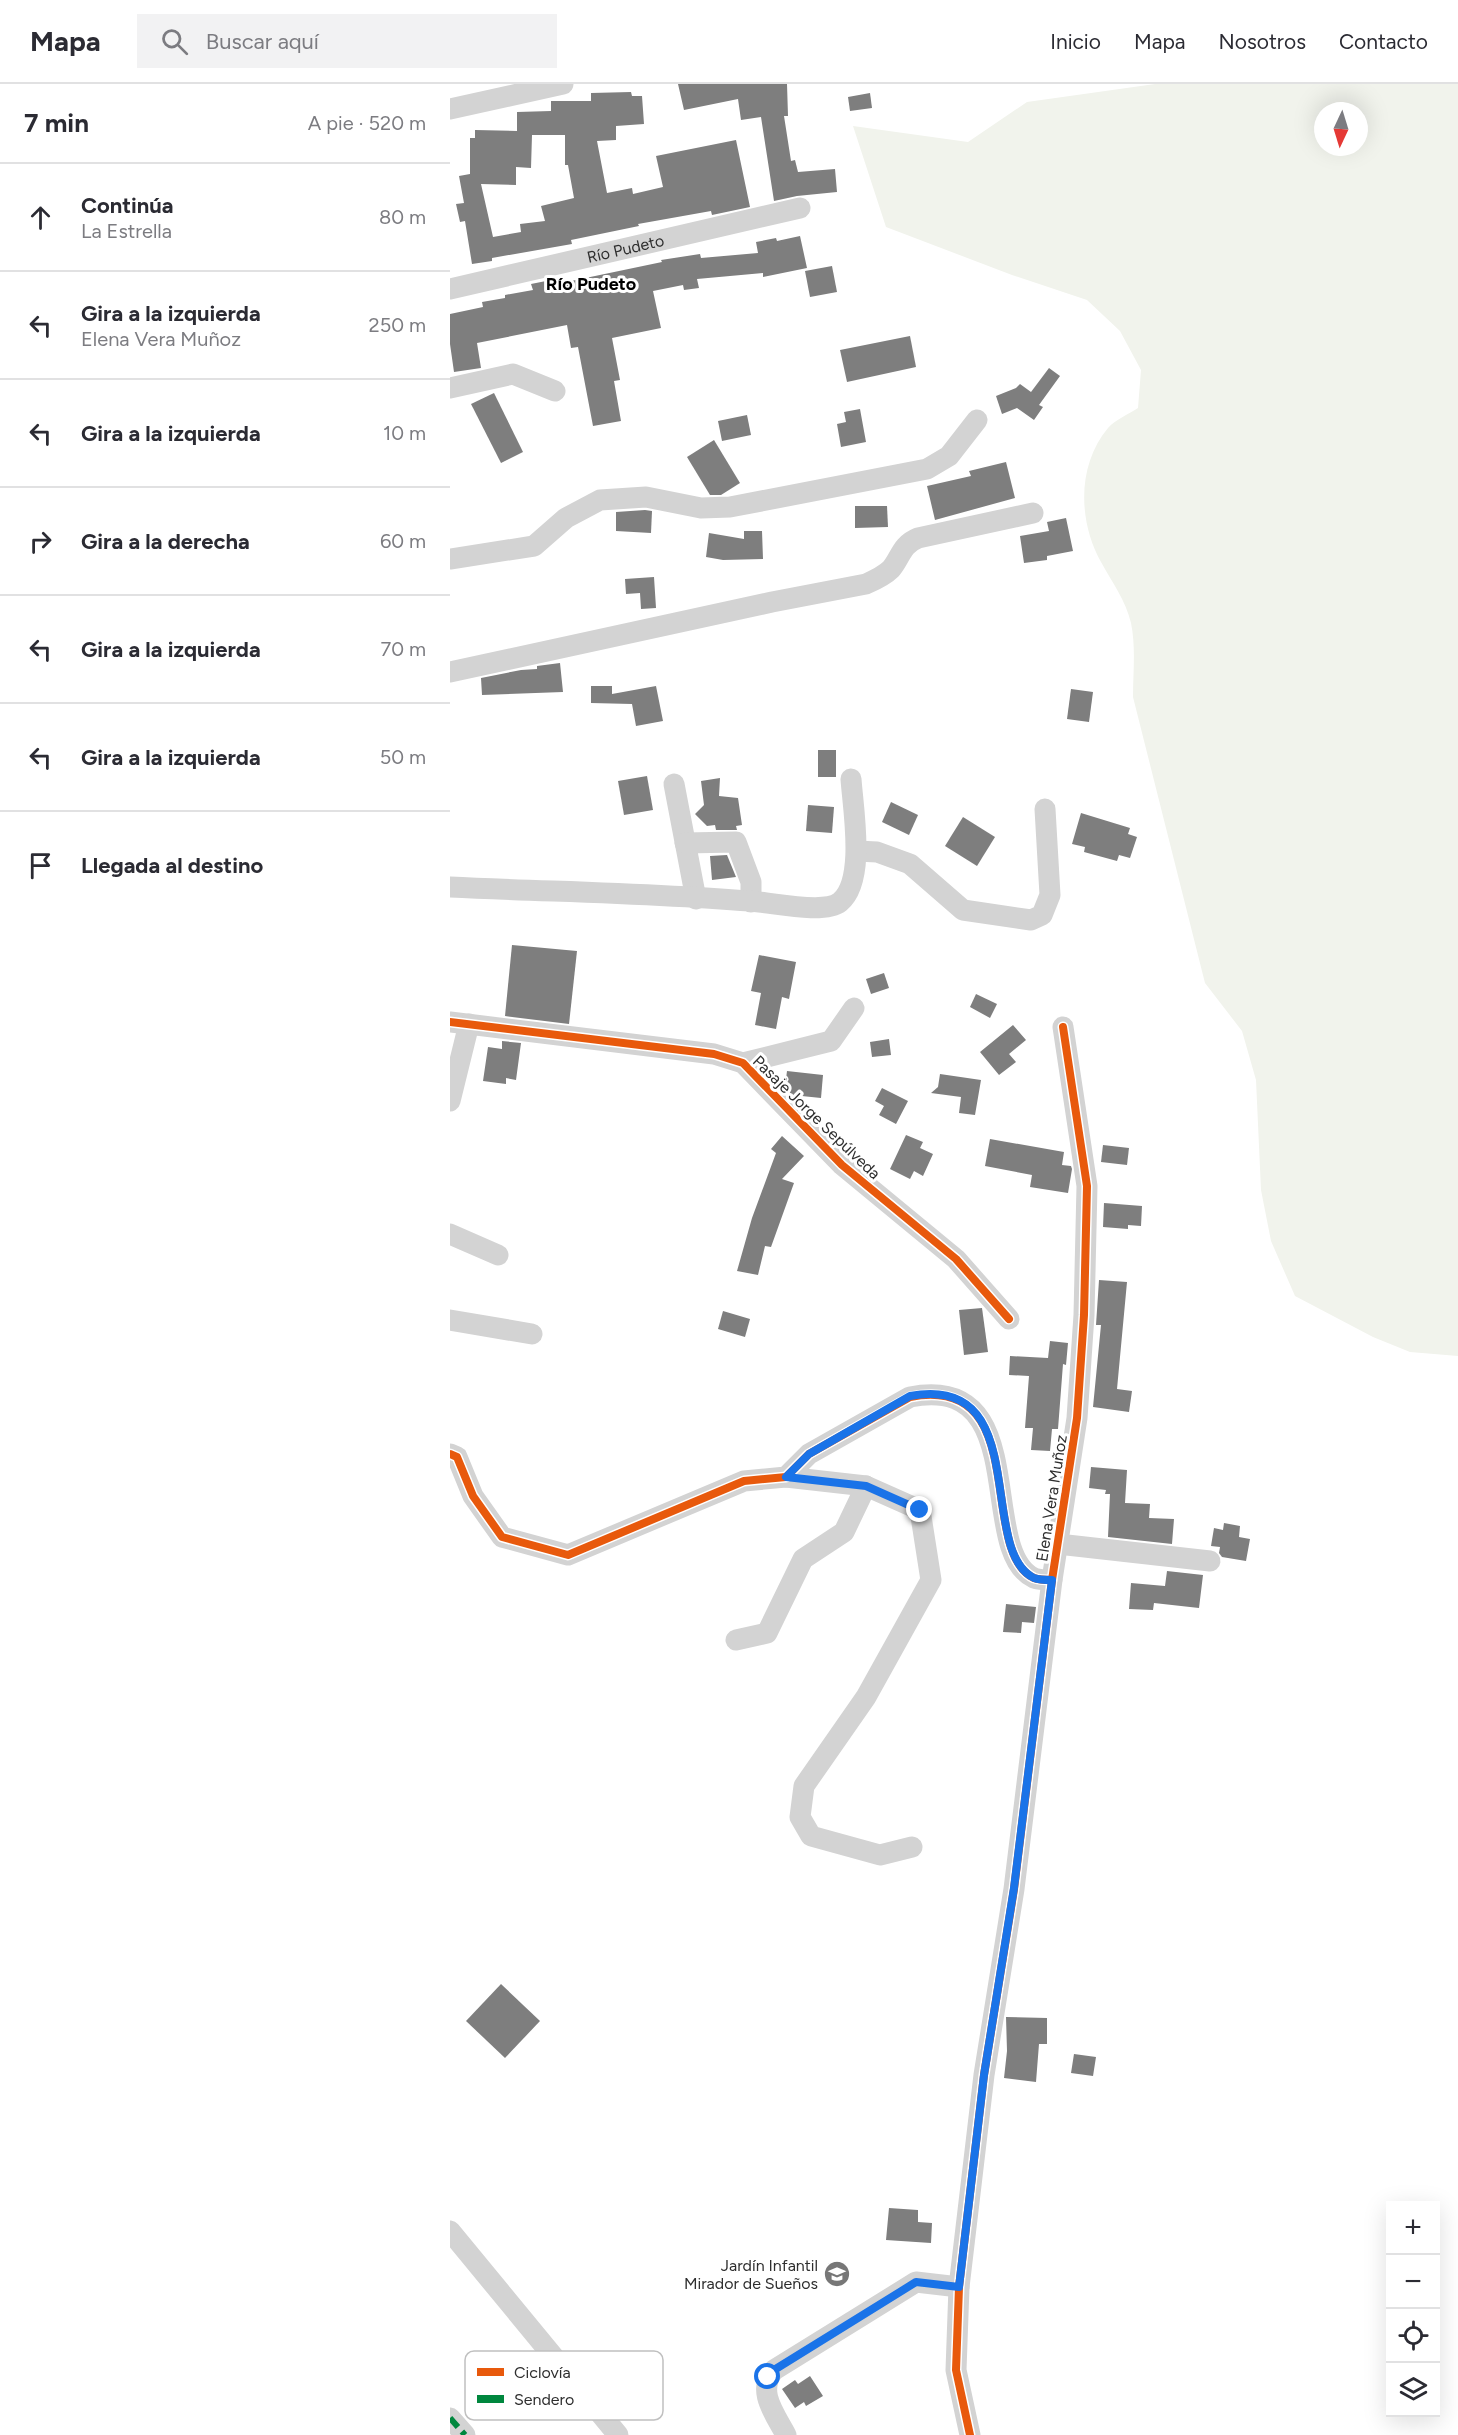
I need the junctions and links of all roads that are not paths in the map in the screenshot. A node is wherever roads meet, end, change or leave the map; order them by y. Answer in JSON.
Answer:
{"nodes":[{"id":1,"x":563,"y":84,"type":"edge"},
{"id":2,"x":450,"y":109,"type":"edge"},
{"id":3,"x":800,"y":207,"type":"dead end"},
{"id":4,"x":450,"y":289,"type":"edge"},
{"id":5,"x":450,"y":388,"type":"edge"},
{"id":6,"x":555,"y":391,"type":"dead end"},
{"id":7,"x":977,"y":420,"type":"dead end"},
{"id":8,"x":1033,"y":513,"type":"dead end"},
{"id":9,"x":450,"y":559,"type":"edge"},
{"id":10,"x":450,"y":672,"type":"edge"},
{"id":11,"x":851,"y":779,"type":"dead end"},
{"id":12,"x":674,"y":784,"type":"dead end"},
{"id":13,"x":1045,"y":809,"type":"dead end"},
{"id":14,"x":685,"y":843,"type":"junction"},
{"id":15,"x":857,"y":850,"type":"junction"},
{"id":16,"x":450,"y":887,"type":"edge"},
{"id":17,"x":696,"y":899,"type":"junction"},
{"id":18,"x":751,"y":902,"type":"junction"},
{"id":19,"x":854,"y":1008,"type":"dead end"},
{"id":20,"x":459,"y":1023,"type":"edge"},
{"id":21,"x":1063,"y":1027,"type":"dead end"},
{"id":22,"x":743,"y":1063,"type":"junction"},
{"id":23,"x":450,"y":1101,"type":"edge"},
{"id":24,"x":450,"y":1234,"type":"edge"},
{"id":25,"x":498,"y":1255,"type":"dead end"},
{"id":26,"x":1009,"y":1319,"type":"dead end"},
{"id":27,"x":450,"y":1320,"type":"edge"},
{"id":28,"x":532,"y":1334,"type":"dead end"},
{"id":29,"x":450,"y":1454,"type":"edge"},
{"id":30,"x":786,"y":1477,"type":"junction"},
{"id":31,"x":866,"y":1486,"type":"junction"},
{"id":32,"x":1058,"y":1544,"type":"junction"},
{"id":33,"x":1210,"y":1561,"type":"dead end"},
{"id":34,"x":1052,"y":1580,"type":"junction"},
{"id":35,"x":736,"y":1640,"type":"dead end"},
{"id":36,"x":912,"y":1847,"type":"dead end"},
{"id":37,"x":450,"y":2231,"type":"edge"},
{"id":38,"x":959,"y":2287,"type":"junction"},
{"id":39,"x":546,"y":2351,"type":"edge"},
{"id":40,"x":450,"y":2418,"type":"edge"},
{"id":41,"x":602,"y":2420,"type":"edge"},
{"id":42,"x":612,"y":2433,"type":"edge"},
{"id":43,"x":465,"y":2435,"type":"edge"},
{"id":44,"x":786,"y":2435,"type":"edge"},
{"id":45,"x":970,"y":2435,"type":"edge"}],
"edges":[{"from":1,"to":2,"type":"street"},
{"from":3,"to":4,"type":"street","name":"Río Pudeto"},
{"from":5,"to":6,"type":"street"},
{"from":7,"to":9,"type":"street"},
{"from":8,"to":10,"type":"street"},
{"from":11,"to":15,"type":"street"},
{"from":12,"to":14,"type":"street"},
{"from":13,"to":15,"type":"street"},
{"from":14,"to":17,"type":"street"},
{"from":14,"to":18,"type":"street"},
{"from":15,"to":18,"type":"street"},
{"from":16,"to":17,"type":"street"},
{"from":17,"to":18,"type":"street"},
{"from":19,"to":22,"type":"street"},
{"from":20,"to":22,"type":"street","name":"Pasaje Jorge Sepúlveda"},
{"from":20,"to":23,"type":"street"},
{"from":21,"to":32,"type":"street","name":"Elena Vera Muñoz"},
{"from":22,"to":26,"type":"street","name":"Pasaje Jorge Sepúlveda"},
{"from":24,"to":25,"type":"street"},
{"from":27,"to":28,"type":"street"},
{"from":29,"to":30,"type":"street"},
{"from":30,"to":31,"type":"street"},
{"from":30,"to":34,"type":"street"},
{"from":31,"to":35,"type":"street"},
{"from":31,"to":36,"type":"street"},
{"from":32,"to":33,"type":"street"},
{"from":32,"to":34,"type":"street","name":"Elena Vera Muñoz"},
{"from":34,"to":38,"type":"street","name":"Elena Vera Muñoz"},
{"from":37,"to":39,"type":"street"},
{"from":38,"to":44,"type":"street"},
{"from":38,"to":45,"type":"street","name":"Elena Vera Muñoz"},
{"from":40,"to":43,"type":"street"},
{"from":41,"to":42,"type":"street"}]}
